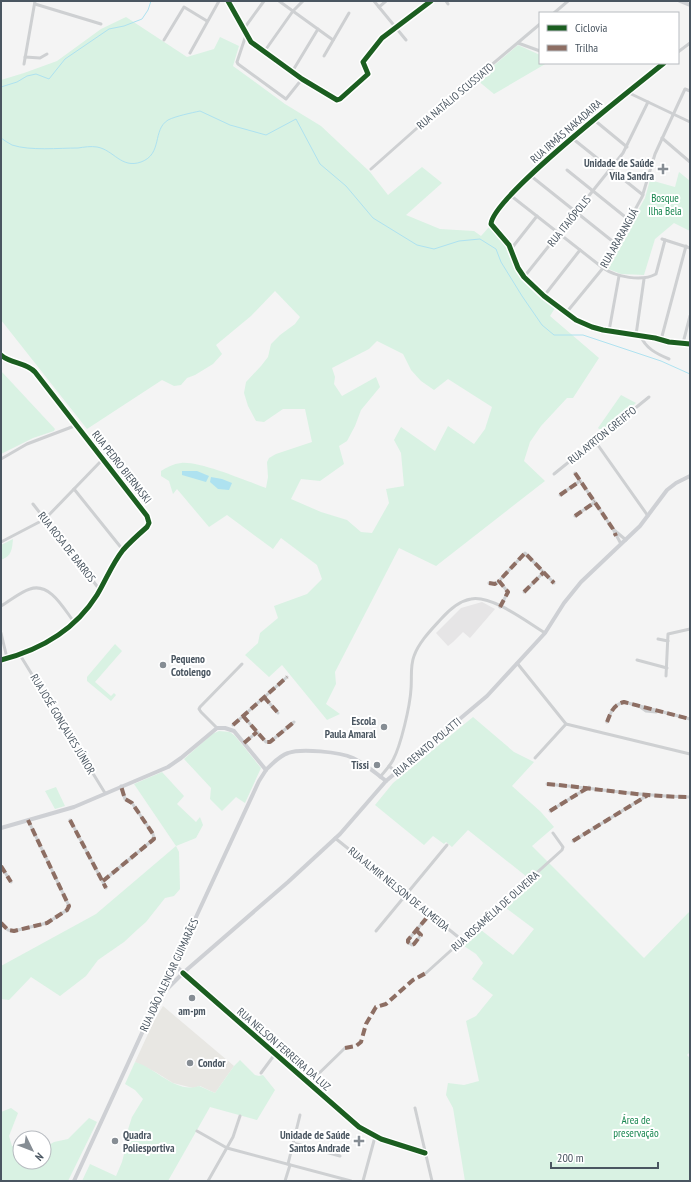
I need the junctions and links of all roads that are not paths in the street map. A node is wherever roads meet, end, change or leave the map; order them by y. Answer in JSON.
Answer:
{"nodes":[{"id":1,"x":219,"y":1,"type":"edge"},
{"id":2,"x":228,"y":1,"type":"edge"},
{"id":3,"x":264,"y":1,"type":"edge"},
{"id":4,"x":279,"y":1,"type":"edge"},
{"id":5,"x":303,"y":1,"type":"edge"},
{"id":6,"x":374,"y":1,"type":"edge"},
{"id":7,"x":386,"y":1,"type":"edge"},
{"id":8,"x":431,"y":1,"type":"edge"},
{"id":9,"x":568,"y":1,"type":"edge"},
{"id":10,"x":680,"y":1,"type":"edge"},
{"id":11,"x":35,"y":2,"type":"edge"},
{"id":12,"x":690,"y":5,"type":"edge"},
{"id":13,"x":379,"y":7,"type":"junction"},
{"id":14,"x":293,"y":11,"type":"junction"},
{"id":15,"x":555,"y":12,"type":"edge"},
{"id":16,"x":349,"y":13,"type":"dead end"},
{"id":17,"x":207,"y":21,"type":"junction"},
{"id":18,"x":101,"y":24,"type":"dead end"},
{"id":19,"x":539,"y":25,"type":"edge"},
{"id":20,"x":318,"y":28,"type":"junction"},
{"id":21,"x":396,"y":28,"type":"junction"},
{"id":22,"x":243,"y":30,"type":"junction"},
{"id":23,"x":246,"y":34,"type":"junction"},
{"id":24,"x":164,"y":40,"type":"dead end"},
{"id":25,"x":333,"y":40,"type":"junction"},
{"id":26,"x":406,"y":40,"type":"dead end"},
{"id":27,"x":518,"y":43,"type":"junction"},
{"id":28,"x":690,"y":43,"type":"edge"},
{"id":29,"x":685,"y":46,"type":"junction"},
{"id":30,"x":690,"y":49,"type":"edge"},
{"id":31,"x":539,"y":51,"type":"edge"},
{"id":32,"x":679,"y":51,"type":"edge"},
{"id":33,"x":264,"y":52,"type":"junction"},
{"id":34,"x":190,"y":53,"type":"dead end"},
{"id":35,"x":47,"y":54,"type":"dead end"},
{"id":36,"x":324,"y":56,"type":"dead end"},
{"id":37,"x":25,"y":57,"type":"junction"},
{"id":38,"x":24,"y":64,"type":"dead end"},
{"id":39,"x":663,"y":64,"type":"edge"},
{"id":40,"x":292,"y":72,"type":"junction"},
{"id":41,"x":302,"y":79,"type":"junction"},
{"id":42,"x":690,"y":91,"type":"edge"},
{"id":43,"x":627,"y":92,"type":"junction"},
{"id":44,"x":648,"y":102,"type":"junction"},
{"id":45,"x":673,"y":114,"type":"junction"},
{"id":46,"x":593,"y":119,"type":"junction"},
{"id":47,"x":690,"y":122,"type":"edge"},
{"id":48,"x":572,"y":138,"type":"junction"},
{"id":49,"x":662,"y":138,"type":"junction"},
{"id":50,"x":627,"y":147,"type":"junction"},
{"id":51,"x":690,"y":162,"type":"edge"},
{"id":52,"x":371,"y":169,"type":"dead end"},
{"id":53,"x":611,"y":169,"type":"junction"},
{"id":54,"x":567,"y":170,"type":"dead end"},
{"id":55,"x":531,"y":176,"type":"junction"},
{"id":56,"x":593,"y":191,"type":"junction"},
{"id":57,"x":510,"y":195,"type":"junction"},
{"id":58,"x":643,"y":195,"type":"junction"},
{"id":59,"x":576,"y":212,"type":"junction"},
{"id":60,"x":537,"y":216,"type":"junction"},
{"id":61,"x":629,"y":220,"type":"junction"},
{"id":62,"x":559,"y":233,"type":"junction"},
{"id":63,"x":616,"y":244,"type":"junction"},
{"id":64,"x":688,"y":247,"type":"edge"},
{"id":65,"x":511,"y":248,"type":"junction"},
{"id":66,"x":580,"y":250,"type":"junction"},
{"id":67,"x":603,"y":268,"type":"junction"},
{"id":68,"x":619,"y":276,"type":"junction"},
{"id":69,"x":524,"y":277,"type":"junction"},
{"id":70,"x":644,"y":278,"type":"junction"},
{"id":71,"x":544,"y":296,"type":"junction"},
{"id":72,"x":566,"y":313,"type":"junction"},
{"id":73,"x":690,"y":316,"type":"edge"},
{"id":74,"x":608,"y":331,"type":"junction"},
{"id":75,"x":636,"y":335,"type":"junction"},
{"id":76,"x":641,"y":336,"type":"junction"},
{"id":77,"x":661,"y":340,"type":"junction"},
{"id":78,"x":683,"y":343,"type":"junction"},
{"id":79,"x":690,"y":344,"type":"edge"},
{"id":80,"x":1,"y":355,"type":"edge"},
{"id":81,"x":669,"y":359,"type":"dead end"},
{"id":82,"x":649,"y":397,"type":"dead end"},
{"id":83,"x":77,"y":425,"type":"junction"},
{"id":84,"x":595,"y":441,"type":"junction"},
{"id":85,"x":1,"y":459,"type":"edge"},
{"id":86,"x":103,"y":459,"type":"junction"},
{"id":87,"x":575,"y":473,"type":"dead end"},
{"id":88,"x":554,"y":474,"type":"dead end"},
{"id":89,"x":690,"y":476,"type":"edge"},
{"id":90,"x":580,"y":481,"type":"junction"},
{"id":91,"x":74,"y":489,"type":"junction"},
{"id":92,"x":560,"y":495,"type":"dead end"},
{"id":93,"x":595,"y":502,"type":"junction"},
{"id":94,"x":34,"y":504,"type":"dead end"},
{"id":95,"x":575,"y":516,"type":"dead end"},
{"id":96,"x":648,"y":516,"type":"junction"},
{"id":97,"x":45,"y":519,"type":"junction"},
{"id":98,"x":613,"y":529,"type":"junction"},
{"id":99,"x":626,"y":540,"type":"junction"},
{"id":100,"x":1,"y":542,"type":"edge"},
{"id":101,"x":621,"y":544,"type":"junction"},
{"id":102,"x":123,"y":550,"type":"junction"},
{"id":103,"x":544,"y":572,"type":"junction"},
{"id":104,"x":499,"y":581,"type":"junction"},
{"id":105,"x":489,"y":583,"type":"dead end"},
{"id":106,"x":554,"y":583,"type":"dead end"},
{"id":107,"x":100,"y":590,"type":"junction"},
{"id":108,"x":524,"y":592,"type":"dead end"},
{"id":109,"x":1,"y":606,"type":"edge"},
{"id":110,"x":500,"y":606,"type":"junction"},
{"id":111,"x":74,"y":622,"type":"junction"},
{"id":112,"x":690,"y":629,"type":"edge"},
{"id":113,"x":1,"y":633,"type":"edge"},
{"id":114,"x":544,"y":633,"type":"junction"},
{"id":115,"x":658,"y":639,"type":"dead end"},
{"id":116,"x":668,"y":641,"type":"junction"},
{"id":117,"x":20,"y":655,"type":"junction"},
{"id":118,"x":7,"y":658,"type":"junction"},
{"id":119,"x":1,"y":660,"type":"edge"},
{"id":120,"x":637,"y":660,"type":"dead end"},
{"id":121,"x":517,"y":663,"type":"junction"},
{"id":122,"x":242,"y":664,"type":"dead end"},
{"id":123,"x":666,"y":668,"type":"junction"},
{"id":124,"x":666,"y":676,"type":"dead end"},
{"id":125,"x":287,"y":677,"type":"dead end"},
{"id":126,"x":264,"y":697,"type":"junction"},
{"id":127,"x":278,"y":713,"type":"dead end"},
{"id":128,"x":243,"y":716,"type":"junction"},
{"id":129,"x":690,"y":719,"type":"edge"},
{"id":130,"x":294,"y":722,"type":"dead end"},
{"id":131,"x":607,"y":722,"type":"dead end"},
{"id":132,"x":566,"y":724,"type":"junction"},
{"id":133,"x":233,"y":725,"type":"dead end"},
{"id":134,"x":217,"y":728,"type":"junction"},
{"id":135,"x":258,"y":732,"type":"junction"},
{"id":136,"x":244,"y":743,"type":"junction"},
{"id":137,"x":690,"y":754,"type":"edge"},
{"id":138,"x":535,"y":758,"type":"dead end"},
{"id":139,"x":389,"y":766,"type":"junction"},
{"id":140,"x":266,"y":770,"type":"junction"},
{"id":141,"x":396,"y":772,"type":"junction"},
{"id":142,"x":380,"y":776,"type":"junction"},
{"id":143,"x":386,"y":781,"type":"junction"},
{"id":144,"x":547,"y":784,"type":"dead end"},
{"id":145,"x":121,"y":786,"type":"junction"},
{"id":146,"x":589,"y":787,"type":"junction"},
{"id":147,"x":105,"y":793,"type":"junction"},
{"id":148,"x":648,"y":795,"type":"junction"},
{"id":149,"x":690,"y":797,"type":"edge"},
{"id":150,"x":550,"y":811,"type":"dead end"},
{"id":151,"x":28,"y":820,"type":"junction"},
{"id":152,"x":70,"y":820,"type":"dead end"},
{"id":153,"x":1,"y":828,"type":"edge"},
{"id":154,"x":553,"y":833,"type":"dead end"},
{"id":155,"x":335,"y":838,"type":"junction"},
{"id":156,"x":573,"y":841,"type":"dead end"},
{"id":157,"x":447,"y":846,"type":"dead end"},
{"id":158,"x":1,"y":866,"type":"edge"},
{"id":159,"x":11,"y":882,"type":"dead end"},
{"id":160,"x":103,"y":882,"type":"junction"},
{"id":161,"x":106,"y":888,"type":"dead end"},
{"id":162,"x":406,"y":895,"type":"junction"},
{"id":163,"x":430,"y":914,"type":"junction"},
{"id":164,"x":1,"y":923,"type":"edge"},
{"id":165,"x":416,"y":930,"type":"junction"},
{"id":166,"x":376,"y":931,"type":"dead end"},
{"id":167,"x":462,"y":940,"type":"junction"},
{"id":168,"x":175,"y":962,"type":"junction"},
{"id":169,"x":183,"y":973,"type":"junction"},
{"id":170,"x":426,"y":973,"type":"dead end"},
{"id":171,"x":153,"y":1009,"type":"junction"},
{"id":172,"x":346,"y":1048,"type":"dead end"},
{"id":173,"x":276,"y":1054,"type":"junction"},
{"id":174,"x":261,"y":1073,"type":"dead end"},
{"id":175,"x":309,"y":1083,"type":"junction"},
{"id":176,"x":415,"y":1108,"type":"dead end"},
{"id":177,"x":300,"y":1115,"type":"dead end"},
{"id":178,"x":240,"y":1116,"type":"dead end"},
{"id":179,"x":197,"y":1131,"type":"dead end"},
{"id":180,"x":375,"y":1137,"type":"junction"},
{"id":181,"x":293,"y":1143,"type":"junction"},
{"id":182,"x":227,"y":1148,"type":"junction"},
{"id":183,"x":425,"y":1153,"type":"junction"},
{"id":184,"x":340,"y":1156,"type":"dead end"},
{"id":185,"x":289,"y":1164,"type":"junction"},
{"id":186,"x":74,"y":1181,"type":"edge"},
{"id":187,"x":208,"y":1181,"type":"edge"},
{"id":188,"x":286,"y":1181,"type":"edge"},
{"id":189,"x":352,"y":1181,"type":"edge"},
{"id":190,"x":363,"y":1181,"type":"edge"},
{"id":191,"x":432,"y":1181,"type":"edge"}],
"edges":[{"from":1,"to":17,"type":"street"},
{"from":2,"to":22,"type":"street"},
{"from":3,"to":22,"type":"street"},
{"from":4,"to":14,"type":"street"},
{"from":5,"to":14,"type":"street"},
{"from":6,"to":13,"type":"street"},
{"from":7,"to":13,"type":"street"},
{"from":8,"to":21,"type":"street"},
{"from":9,"to":15,"type":"street"},
{"from":10,"to":12,"type":"main road"},
{"from":11,"to":18,"type":"street"},
{"from":11,"to":37,"type":"street"},
{"from":13,"to":21,"type":"street"},
{"from":14,"to":20,"type":"street"},
{"from":14,"to":33,"type":"street"},
{"from":16,"to":25,"type":"street"},
{"from":17,"to":24,"type":"street"},
{"from":17,"to":34,"type":"street"},
{"from":19,"to":27,"type":"street","name":"RUA NATÁLIO SCUSSIATO"},
{"from":20,"to":25,"type":"street"},
{"from":20,"to":40,"type":"street"},
{"from":21,"to":26,"type":"street"},
{"from":21,"to":41,"type":"street"},
{"from":22,"to":23,"type":"street"},
{"from":23,"to":33,"type":"street"},
{"from":23,"to":41,"type":"street"},
{"from":25,"to":36,"type":"street"},
{"from":27,"to":31,"type":"street"},
{"from":27,"to":52,"type":"street","name":"RUA NATÁLIO SCUSSIATO"},
{"from":28,"to":29,"type":"street"},
{"from":29,"to":30,"type":"street"},
{"from":29,"to":32,"type":"street"},
{"from":33,"to":40,"type":"street"},
{"from":35,"to":37,"type":"street"},
{"from":37,"to":38,"type":"street"},
{"from":39,"to":43,"type":"street","name":"RUA IRMÃS NAKADAIRA"},
{"from":40,"to":41,"type":"street"},
{"from":42,"to":45,"type":"street","name":"RUA ARARANGUÁ"},
{"from":43,"to":44,"type":"street"},
{"from":43,"to":46,"type":"street","name":"RUA IRMÃS NAKADAIRA"},
{"from":44,"to":45,"type":"street"},
{"from":44,"to":50,"type":"street","name":"RUA ITAIÓPOLIS"},
{"from":45,"to":47,"type":"street"},
{"from":45,"to":49,"type":"street","name":"RUA ARARANGUÁ"},
{"from":46,"to":48,"type":"street","name":"RUA IRMÃS NAKADAIRA"},
{"from":46,"to":50,"type":"street"},
{"from":48,"to":53,"type":"street"},
{"from":48,"to":55,"type":"street","name":"RUA IRMÃS NAKADAIRA"},
{"from":49,"to":51,"type":"street"},
{"from":49,"to":58,"type":"street","name":"RUA ARARANGUÁ"},
{"from":50,"to":53,"type":"street","name":"RUA ITAIÓPOLIS"},
{"from":53,"to":56,"type":"street","name":"RUA ITAIÓPOLIS"},
{"from":53,"to":58,"type":"street"},
{"from":54,"to":56,"type":"street"},
{"from":55,"to":57,"type":"street","name":"RUA IRMÃS NAKADAIRA"},
{"from":55,"to":59,"type":"street"},
{"from":56,"to":59,"type":"street","name":"RUA ITAIÓPOLIS"},
{"from":56,"to":61,"type":"street"},
{"from":57,"to":60,"type":"street"},
{"from":57,"to":65,"type":"street","name":"RUA IRMÃS NAKADAIRA"},
{"from":58,"to":61,"type":"street","name":"RUA ARARANGUÁ"},
{"from":59,"to":62,"type":"street","name":"RUA ITAIÓPOLIS"},
{"from":59,"to":63,"type":"street"},
{"from":60,"to":62,"type":"street"},
{"from":60,"to":65,"type":"street"},
{"from":61,"to":63,"type":"street","name":"RUA ARARANGUÁ"},
{"from":62,"to":66,"type":"street"},
{"from":62,"to":69,"type":"street","name":"RUA ITAIÓPOLIS"},
{"from":63,"to":67,"type":"street","name":"RUA ARARANGUÁ"},
{"from":64,"to":70,"type":"street"},
{"from":64,"to":77,"type":"street"},
{"from":65,"to":69,"type":"street"},
{"from":66,"to":67,"type":"street"},
{"from":66,"to":71,"type":"street"},
{"from":67,"to":68,"type":"street"},
{"from":67,"to":72,"type":"street","name":"RUA ARARANGUÁ"},
{"from":68,"to":70,"type":"street"},
{"from":68,"to":74,"type":"street"},
{"from":69,"to":71,"type":"street"},
{"from":70,"to":75,"type":"street"},
{"from":71,"to":72,"type":"street"},
{"from":72,"to":74,"type":"street"},
{"from":73,"to":78,"type":"street"},
{"from":74,"to":75,"type":"street"},
{"from":75,"to":76,"type":"street"},
{"from":76,"to":77,"type":"street"},
{"from":76,"to":81,"type":"street"},
{"from":77,"to":78,"type":"street"},
{"from":78,"to":79,"type":"street"},
{"from":80,"to":83,"type":"street","name":"RUA PEDRO BIERNASKI"},
{"from":82,"to":84,"type":"street","name":"RUA AYRTON GREIFFO"},
{"from":83,"to":85,"type":"street"},
{"from":83,"to":86,"type":"street","name":"RUA PEDRO BIERNASKI"},
{"from":84,"to":88,"type":"street","name":"RUA AYRTON GREIFFO"},
{"from":84,"to":96,"type":"street"},
{"from":86,"to":91,"type":"street"},
{"from":86,"to":102,"type":"street","name":"RUA PEDRO BIERNASKI"},
{"from":87,"to":90,"type":"street"},
{"from":89,"to":96,"type":"main road","name":"RUA RENATO POLATTI"},
{"from":90,"to":92,"type":"street"},
{"from":90,"to":93,"type":"street"},
{"from":91,"to":97,"type":"street"},
{"from":91,"to":102,"type":"street"},
{"from":93,"to":95,"type":"street"},
{"from":93,"to":98,"type":"street"},
{"from":94,"to":97,"type":"street","name":"RUA ROSA DE BARROS"},
{"from":96,"to":99,"type":"main road","name":"RUA RENATO POLATTI"},
{"from":97,"to":100,"type":"street"},
{"from":97,"to":107,"type":"street","name":"RUA ROSA DE BARROS"},
{"from":98,"to":99,"type":"street"},
{"from":98,"to":101,"type":"street"},
{"from":99,"to":101,"type":"main road","name":"RUA RENATO POLATTI"},
{"from":101,"to":114,"type":"main road","name":"RUA RENATO POLATTI"},
{"from":102,"to":107,"type":"street"},
{"from":103,"to":104,"type":"street"},
{"from":103,"to":106,"type":"street"},
{"from":103,"to":108,"type":"street"},
{"from":104,"to":105,"type":"street"},
{"from":104,"to":110,"type":"street"},
{"from":107,"to":111,"type":"street"},
{"from":109,"to":111,"type":"street"},
{"from":110,"to":114,"type":"street"},
{"from":110,"to":139,"type":"street"},
{"from":111,"to":117,"type":"street"},
{"from":112,"to":116,"type":"street"},
{"from":113,"to":118,"type":"street"},
{"from":114,"to":121,"type":"main road","name":"RUA RENATO POLATTI"},
{"from":115,"to":116,"type":"street"},
{"from":116,"to":123,"type":"street"},
{"from":117,"to":118,"type":"street"},
{"from":117,"to":147,"type":"street","name":"RUA JOSÉ GONÇALVES JÚNIOR"},
{"from":118,"to":119,"type":"street"},
{"from":120,"to":123,"type":"street"},
{"from":121,"to":132,"type":"street"},
{"from":121,"to":141,"type":"main road","name":"RUA RENATO POLATTI"},
{"from":122,"to":134,"type":"street"},
{"from":123,"to":124,"type":"street"},
{"from":125,"to":126,"type":"street"},
{"from":126,"to":127,"type":"street"},
{"from":126,"to":128,"type":"street"},
{"from":128,"to":133,"type":"street"},
{"from":128,"to":135,"type":"street"},
{"from":129,"to":131,"type":"street"},
{"from":130,"to":135,"type":"street"},
{"from":132,"to":137,"type":"street"},
{"from":132,"to":138,"type":"street"},
{"from":134,"to":136,"type":"main road"},
{"from":134,"to":145,"type":"main road"},
{"from":135,"to":136,"type":"street"},
{"from":136,"to":140,"type":"main road"},
{"from":139,"to":141,"type":"street"},
{"from":139,"to":142,"type":"street"},
{"from":140,"to":142,"type":"main road"},
{"from":140,"to":168,"type":"main road","name":"RUA JOÃO ALENCAR GUIMARÃES"},
{"from":141,"to":143,"type":"main road","name":"RUA RENATO POLATTI"},
{"from":142,"to":143,"type":"main road"},
{"from":143,"to":155,"type":"main road","name":"RUA RENATO POLATTI"},
{"from":144,"to":146,"type":"street"},
{"from":145,"to":147,"type":"main road"},
{"from":145,"to":160,"type":"street"},
{"from":146,"to":148,"type":"street"},
{"from":146,"to":150,"type":"street"},
{"from":147,"to":151,"type":"main road"},
{"from":148,"to":149,"type":"street"},
{"from":148,"to":156,"type":"street"},
{"from":151,"to":153,"type":"main road"},
{"from":151,"to":164,"type":"street"},
{"from":152,"to":160,"type":"street"},
{"from":154,"to":167,"type":"street","name":"RUA ROSAMÉLIA DE OLIVEIRA"},
{"from":155,"to":162,"type":"street","name":"RUA ALMIR NELSON DE ALMEIDA"},
{"from":155,"to":169,"type":"main road","name":"RUA RENATO POLATTI"},
{"from":157,"to":162,"type":"street"},
{"from":158,"to":159,"type":"street"},
{"from":160,"to":161,"type":"street"},
{"from":162,"to":163,"type":"street","name":"RUA ALMIR NELSON DE ALMEIDA"},
{"from":162,"to":166,"type":"street"},
{"from":163,"to":165,"type":"street"},
{"from":163,"to":167,"type":"street","name":"RUA ALMIR NELSON DE ALMEIDA"},
{"from":165,"to":165,"type":"street"},
{"from":167,"to":170,"type":"street","name":"RUA ROSAMÉLIA DE OLIVEIRA"},
{"from":168,"to":169,"type":"main road","name":"RUA NELSON FERREIRA DA LUZ"},
{"from":168,"to":171,"type":"main road","name":"RUA JOÃO ALENCAR GUIMARÃES"},
{"from":169,"to":171,"type":"main road","name":"RUA RENATO POLATTI"},
{"from":169,"to":173,"type":"street","name":"RUA NELSON FERREIRA DA LUZ"},
{"from":171,"to":186,"type":"main road","name":"RUA JOÃO ALENCAR GUIMARÃES"},
{"from":172,"to":175,"type":"street"},
{"from":173,"to":174,"type":"street"},
{"from":173,"to":175,"type":"street","name":"RUA NELSON FERREIRA DA LUZ"},
{"from":175,"to":180,"type":"street","name":"RUA NELSON FERREIRA DA LUZ"},
{"from":176,"to":183,"type":"street"},
{"from":177,"to":181,"type":"street"},
{"from":178,"to":182,"type":"street"},
{"from":179,"to":182,"type":"street"},
{"from":180,"to":183,"type":"street","name":"RUA NELSON FERREIRA DA LUZ"},
{"from":180,"to":190,"type":"street"},
{"from":181,"to":184,"type":"street"},
{"from":181,"to":185,"type":"street"},
{"from":182,"to":185,"type":"street"},
{"from":182,"to":187,"type":"street"},
{"from":183,"to":191,"type":"street"},
{"from":185,"to":188,"type":"street"},
{"from":185,"to":189,"type":"street"}]}
